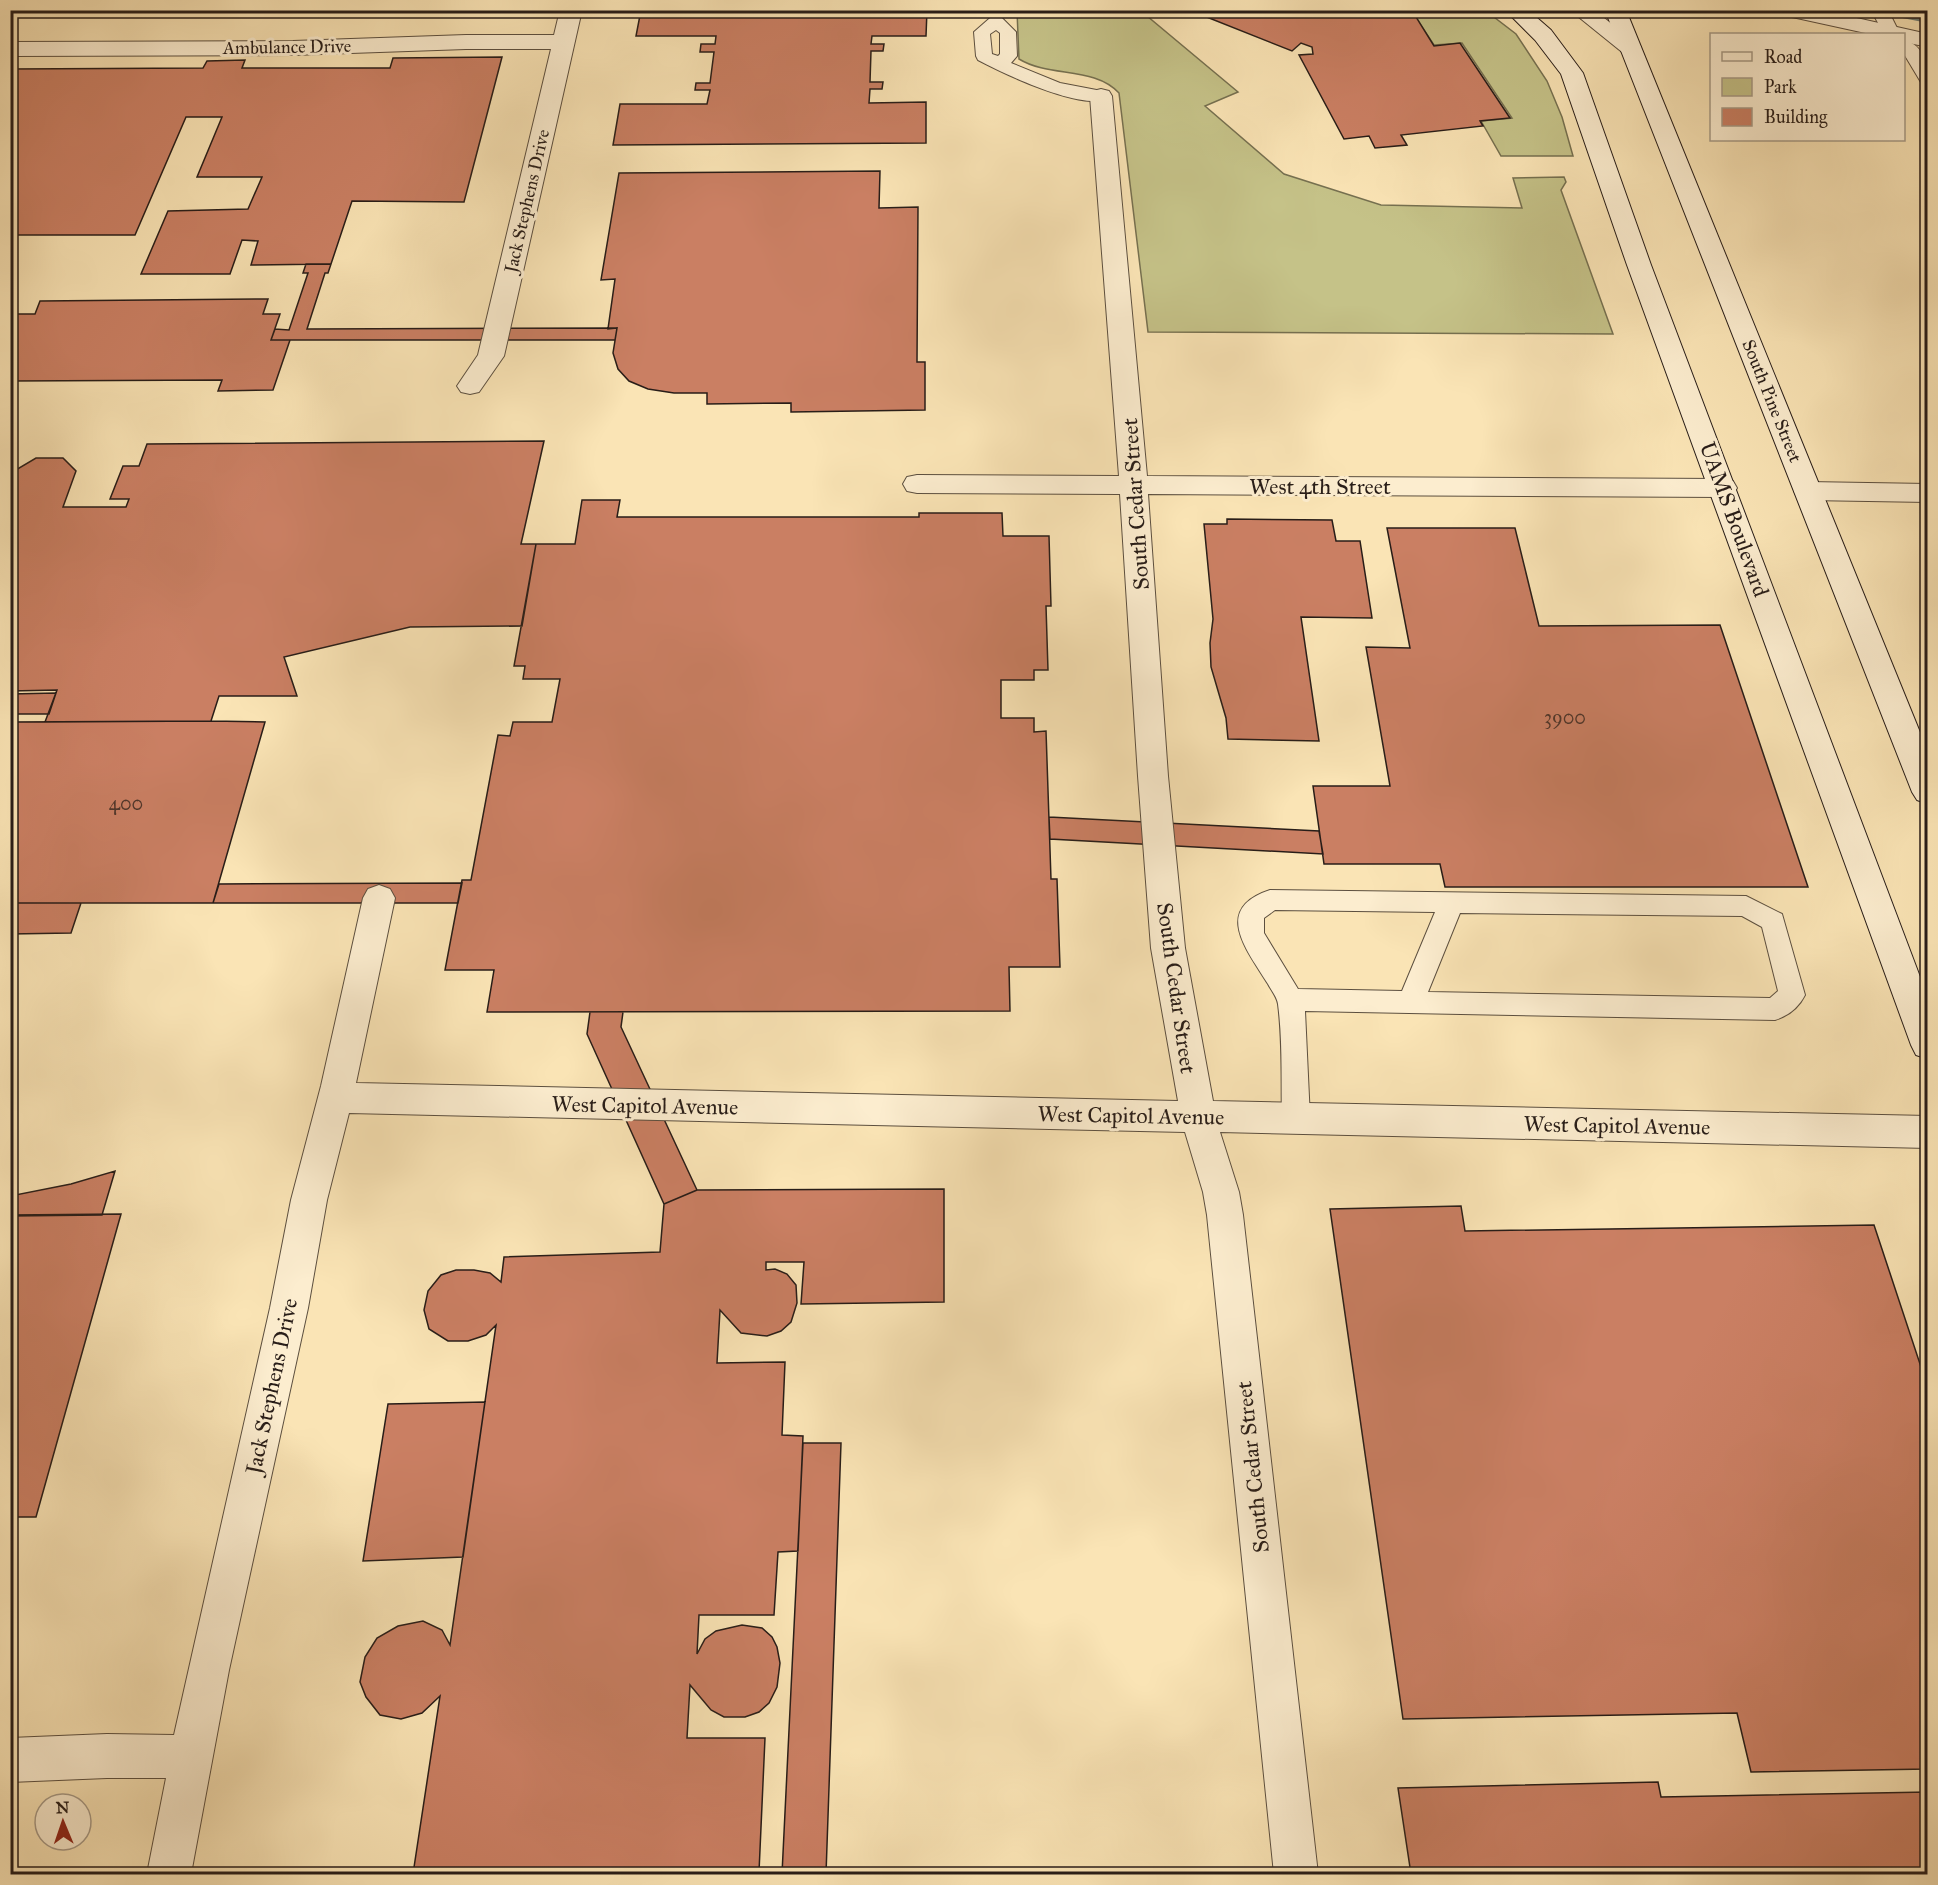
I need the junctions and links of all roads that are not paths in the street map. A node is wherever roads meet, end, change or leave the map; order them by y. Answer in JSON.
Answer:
{"nodes":[{"id":1,"x":571,"y":10,"type":"edge"},
{"id":2,"x":1515,"y":10,"type":"edge"},
{"id":3,"x":1580,"y":10,"type":"edge"},
{"id":4,"x":1616,"y":10,"type":"edge"},
{"id":5,"x":1791,"y":10,"type":"edge"},
{"id":6,"x":997,"y":16,"type":"edge"},
{"id":7,"x":1892,"y":30,"type":"edge"},
{"id":8,"x":1905,"y":34,"type":"edge"},
{"id":9,"x":1928,"y":41,"type":"edge"},
{"id":10,"x":563,"y":42,"type":"junction"},
{"id":11,"x":1905,"y":45,"type":"edge"},
{"id":12,"x":1630,"y":47,"type":"junction"},
{"id":13,"x":10,"y":49,"type":"edge"},
{"id":14,"x":999,"y":64,"type":"junction"},
{"id":15,"x":1928,"y":80,"type":"edge"},
{"id":16,"x":1101,"y":96,"type":"joint"},
{"id":17,"x":470,"y":386,"type":"dead end"},
{"id":18,"x":917,"y":484,"type":"dead end"},
{"id":19,"x":1134,"y":485,"type":"junction"},
{"id":20,"x":1723,"y":488,"type":"junction"},
{"id":21,"x":1808,"y":491,"type":"junction"},
{"id":22,"x":1928,"y":493,"type":"edge"},
{"id":23,"x":1926,"y":782,"type":"edge"},
{"id":24,"x":379,"y":898,"type":"dead end"},
{"id":25,"x":1452,"y":902,"type":"junction"},
{"id":26,"x":1291,"y":999,"type":"junction"},
{"id":27,"x":1411,"y":1001,"type":"junction"},
{"id":28,"x":1928,"y":1045,"type":"edge"},
{"id":29,"x":334,"y":1098,"type":"junction"},
{"id":30,"x":1198,"y":1117,"type":"junction"},
{"id":31,"x":1296,"y":1119,"type":"junction"},
{"id":32,"x":1928,"y":1132,"type":"edge"},
{"id":33,"x":193,"y":1756,"type":"junction"},
{"id":34,"x":10,"y":1760,"type":"edge"},
{"id":35,"x":169,"y":1875,"type":"edge"},
{"id":36,"x":1296,"y":1875,"type":"edge"}],
"edges":[{"from":1,"to":10,"type":"street","name":"Jack Stephens Drive"},
{"from":2,"to":20,"type":"street","name":"UAMS Boulevard"},
{"from":3,"to":12,"type":"street"},
{"from":4,"to":12,"type":"street","name":"South Pine Street"},
{"from":5,"to":7,"type":"street"},
{"from":6,"to":14,"type":"lane"},
{"from":6,"to":14,"type":"lane"},
{"from":8,"to":9,"type":"street"},
{"from":10,"to":13,"type":"street","name":"Ambulance Drive"},
{"from":10,"to":17,"type":"street","name":"Jack Stephens Drive"},
{"from":11,"to":15,"type":"lane"},
{"from":12,"to":21,"type":"street","name":"South Pine Street"},
{"from":14,"to":16,"type":"lane"},
{"from":16,"to":19,"type":"street","name":"South Cedar Street"},
{"from":18,"to":19,"type":"street","name":"West 4th Street"},
{"from":19,"to":20,"type":"street","name":"West 4th Street"},
{"from":19,"to":30,"type":"street","name":"South Cedar Street"},
{"from":20,"to":28,"type":"street","name":"UAMS Boulevard"},
{"from":21,"to":22,"type":"street"},
{"from":21,"to":23,"type":"street","name":"South Pine Street"},
{"from":24,"to":29,"type":"street","name":"Jack Stephens Drive"},
{"from":25,"to":26,"type":"lane"},
{"from":25,"to":27,"type":"lane"},
{"from":25,"to":27,"type":"lane"},
{"from":26,"to":27,"type":"lane"},
{"from":26,"to":31,"type":"lane"},
{"from":29,"to":30,"type":"street","name":"West Capitol Avenue"},
{"from":29,"to":33,"type":"street","name":"Jack Stephens Drive"},
{"from":30,"to":31,"type":"street","name":"West Capitol Avenue"},
{"from":30,"to":36,"type":"street","name":"South Cedar Street"},
{"from":31,"to":32,"type":"street","name":"West Capitol Avenue"},
{"from":33,"to":34,"type":"street"},
{"from":33,"to":35,"type":"street","name":"Jack Stephens Drive"}]}
